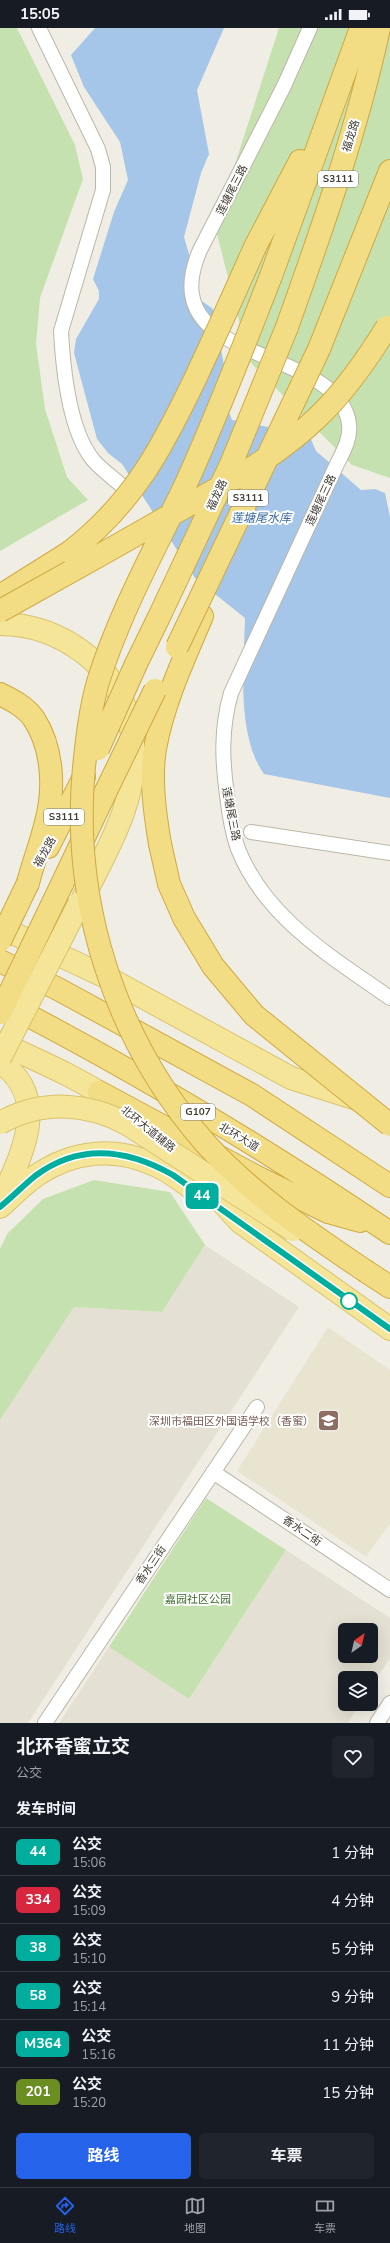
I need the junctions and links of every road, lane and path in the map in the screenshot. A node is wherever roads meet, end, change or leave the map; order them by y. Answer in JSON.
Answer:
{"nodes":[{"id":1,"x":38,"y":28,"type":"edge"},
{"id":2,"x":310,"y":28,"type":"edge"},
{"id":3,"x":361,"y":28,"type":"edge"},
{"id":4,"x":379,"y":28,"type":"edge"},
{"id":5,"x":332,"y":104,"type":"junction"},
{"id":6,"x":390,"y":171,"type":"edge"},
{"id":7,"x":389,"y":324,"type":"edge"},
{"id":8,"x":121,"y":485,"type":"dead end"},
{"id":9,"x":0,"y":596,"type":"edge"},
{"id":10,"x":0,"y":611,"type":"edge"},
{"id":11,"x":0,"y":624,"type":"edge"},
{"id":12,"x":182,"y":649,"type":"junction"},
{"id":13,"x":0,"y":694,"type":"edge"},
{"id":14,"x":251,"y":832,"type":"dead end"},
{"id":15,"x":390,"y":853,"type":"edge"},
{"id":16,"x":28,"y":883,"type":"junction"},
{"id":17,"x":0,"y":927,"type":"edge"},
{"id":18,"x":0,"y":941,"type":"edge"},
{"id":19,"x":0,"y":961,"type":"edge"},
{"id":20,"x":390,"y":998,"type":"edge"},
{"id":21,"x":0,"y":1001,"type":"edge"},
{"id":22,"x":0,"y":1013,"type":"edge"},
{"id":23,"x":0,"y":1043,"type":"edge"},
{"id":24,"x":0,"y":1058,"type":"edge"},
{"id":25,"x":0,"y":1062,"type":"edge"},
{"id":26,"x":99,"y":1092,"type":"junction"},
{"id":27,"x":390,"y":1111,"type":"edge"},
{"id":28,"x":0,"y":1123,"type":"edge"},
{"id":29,"x":390,"y":1125,"type":"edge"},
{"id":30,"x":390,"y":1186,"type":"edge"},
{"id":31,"x":0,"y":1205,"type":"edge"},
{"id":32,"x":240,"y":1222,"type":"junction"},
{"id":33,"x":385,"y":1230,"type":"edge"},
{"id":34,"x":367,"y":1272,"type":"junction"},
{"id":35,"x":390,"y":1287,"type":"edge"},
{"id":36,"x":390,"y":1329,"type":"edge"},
{"id":37,"x":257,"y":1407,"type":"dead end"},
{"id":38,"x":213,"y":1472,"type":"junction"},
{"id":39,"x":390,"y":1590,"type":"edge"},
{"id":40,"x":390,"y":1703,"type":"edge"},
{"id":41,"x":45,"y":1723,"type":"edge"},
{"id":42,"x":377,"y":1723,"type":"edge"}],
"edges":[{"from":1,"to":8,"type":"street"},
{"from":2,"to":20,"type":"street","name":"莲塘尾三路","bridge":true},
{"from":3,"to":5,"type":"highway"},
{"from":4,"to":16,"type":"highway","name":"福龙路","number":"S3111","bridge":true},
{"from":5,"to":9,"type":"highway","bridge":true},
{"from":5,"to":34,"type":"highway","bridge":true},
{"from":6,"to":12,"type":"highway","number":"S3111","bridge":true},
{"from":7,"to":10,"type":"highway","bridge":true},
{"from":11,"to":24,"type":"main road","bridge":true},
{"from":12,"to":22,"type":"highway","number":"S3111","bridge":true},
{"from":12,"to":29,"type":"highway","bridge":true},
{"from":13,"to":16,"type":"highway"},
{"from":14,"to":15,"type":"street"},
{"from":16,"to":18,"type":"highway","name":"福龙路","number":"S3111","bridge":true},
{"from":17,"to":27,"type":"main road"},
{"from":19,"to":30,"type":"highway"},
{"from":21,"to":33,"type":"highway","name":"北环大道","number":"G107"},
{"from":23,"to":26,"type":"main road","name":"北环大道辅路"},
{"from":25,"to":31,"type":"main road"},
{"from":26,"to":32,"type":"main road","name":"北环大道辅路"},
{"from":26,"to":33,"type":"highway"},
{"from":28,"to":34,"type":"main road","bridge":true},
{"from":31,"to":32,"type":"main road"},
{"from":32,"to":36,"type":"main road","name":"北环大道辅路"},
{"from":34,"to":35,"type":"highway"},
{"from":37,"to":38,"type":"street","name":"香水三街"},
{"from":38,"to":39,"type":"street","name":"香水二街"},
{"from":38,"to":41,"type":"street","name":"香水三街"},
{"from":40,"to":42,"type":"street"}]}
